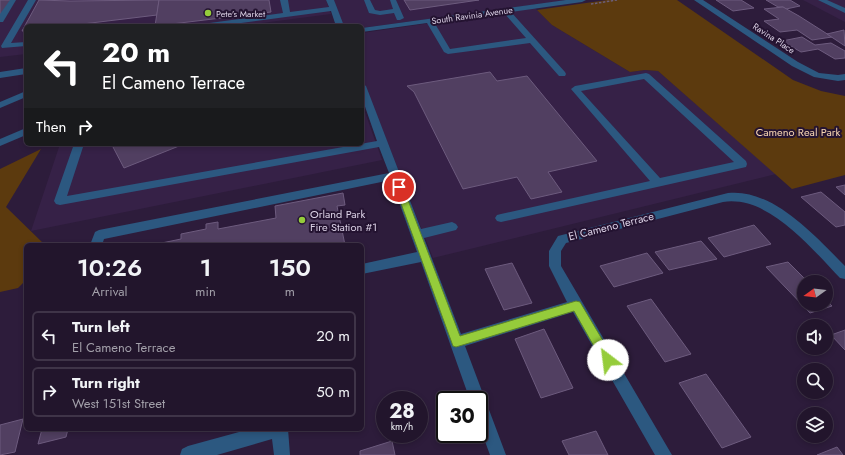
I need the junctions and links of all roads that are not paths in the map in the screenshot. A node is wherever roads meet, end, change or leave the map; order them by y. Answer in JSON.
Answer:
{"nodes":[{"id":1,"x":13,"y":0,"type":"edge"},
{"id":2,"x":32,"y":0,"type":"edge"},
{"id":3,"x":284,"y":0,"type":"edge"},
{"id":4,"x":330,"y":0,"type":"edge"},
{"id":5,"x":367,"y":0,"type":"edge"},
{"id":6,"x":393,"y":0,"type":"edge"},
{"id":7,"x":582,"y":0,"type":"edge"},
{"id":8,"x":698,"y":0,"type":"edge"},
{"id":9,"x":821,"y":0,"type":"edge"},
{"id":10,"x":543,"y":2,"type":"edge"},
{"id":11,"x":333,"y":9,"type":"junction"},
{"id":12,"x":398,"y":10,"type":"junction"},
{"id":13,"x":505,"y":10,"type":"junction"},
{"id":14,"x":845,"y":11,"type":"edge"},
{"id":15,"x":287,"y":15,"type":"junction"},
{"id":16,"x":0,"y":20,"type":"edge"},
{"id":17,"x":430,"y":21,"type":"junction"},
{"id":18,"x":217,"y":24,"type":"edge"},
{"id":19,"x":339,"y":24,"type":"edge"},
{"id":20,"x":402,"y":25,"type":"junction"},
{"id":21,"x":364,"y":30,"type":"edge"},
{"id":22,"x":531,"y":40,"type":"junction"},
{"id":23,"x":24,"y":44,"type":"edge"},
{"id":24,"x":24,"y":71,"type":"edge"},
{"id":25,"x":562,"y":74,"type":"dead end"},
{"id":26,"x":0,"y":75,"type":"edge"},
{"id":27,"x":845,"y":77,"type":"edge"},
{"id":28,"x":364,"y":91,"type":"edge"},
{"id":29,"x":24,"y":95,"type":"edge"},
{"id":30,"x":0,"y":105,"type":"edge"},
{"id":31,"x":24,"y":132,"type":"edge"},
{"id":32,"x":383,"y":143,"type":"junction"},
{"id":33,"x":0,"y":144,"type":"edge"},
{"id":34,"x":77,"y":146,"type":"edge"},
{"id":35,"x":395,"y":175,"type":"junction"},
{"id":36,"x":658,"y":183,"type":"junction"},
{"id":37,"x":501,"y":218,"type":"dead end"},
{"id":38,"x":452,"y":227,"type":"dead end"},
{"id":39,"x":417,"y":235,"type":"junction"},
{"id":40,"x":97,"y":243,"type":"edge"},
{"id":41,"x":424,"y":256,"type":"junction"},
{"id":42,"x":364,"y":269,"type":"edge"},
{"id":43,"x":845,"y":274,"type":"edge"},
{"id":44,"x":576,"y":305,"type":"junction"},
{"id":45,"x":456,"y":342,"type":"junction"},
{"id":46,"x":475,"y":391,"type":"edge"},
{"id":47,"x":488,"y":428,"type":"edge"},
{"id":48,"x":272,"y":431,"type":"edge"},
{"id":49,"x":279,"y":431,"type":"edge"},
{"id":50,"x":188,"y":455,"type":"edge"},
{"id":51,"x":282,"y":455,"type":"edge"},
{"id":52,"x":498,"y":455,"type":"edge"},
{"id":53,"x":664,"y":455,"type":"edge"}],
"edges":[{"from":1,"to":16,"type":"street"},
{"from":2,"to":23,"type":"street"},
{"from":3,"to":15,"type":"street"},
{"from":4,"to":11,"type":"street"},
{"from":5,"to":12,"type":"street"},
{"from":6,"to":12,"type":"street"},
{"from":7,"to":10,"type":"street","name":"South Ravinia Avenue"},
{"from":8,"to":27,"type":"street","name":"Ravina Place"},
{"from":9,"to":14,"type":"street"},
{"from":10,"to":13,"type":"street","name":"South Ravinia Avenue"},
{"from":11,"to":15,"type":"street"},
{"from":11,"to":19,"type":"street"},
{"from":12,"to":20,"type":"street"},
{"from":13,"to":17,"type":"street","name":"South Ravinia Avenue"},
{"from":13,"to":22,"type":"street"},
{"from":15,"to":18,"type":"street"},
{"from":17,"to":20,"type":"street","name":"South Ravinia Avenue"},
{"from":17,"to":22,"type":"street"},
{"from":20,"to":21,"type":"street","name":"South Ravinia Avenue"},
{"from":22,"to":25,"type":"street"},
{"from":24,"to":26,"type":"street"},
{"from":28,"to":32,"type":"street"},
{"from":29,"to":30,"type":"street"},
{"from":31,"to":33,"type":"street"},
{"from":32,"to":34,"type":"street"},
{"from":32,"to":35,"type":"street"},
{"from":35,"to":39,"type":"street"},
{"from":35,"to":40,"type":"street"},
{"from":36,"to":36,"type":"street"},
{"from":36,"to":37,"type":"street"},
{"from":38,"to":39,"type":"street"},
{"from":39,"to":41,"type":"street"},
{"from":41,"to":42,"type":"street"},
{"from":41,"to":45,"type":"street"},
{"from":43,"to":44,"type":"street","name":"El Cameno Terrace"},
{"from":44,"to":45,"type":"street"},
{"from":44,"to":53,"type":"street","name":"El Cameno Terrace"},
{"from":45,"to":46,"type":"street"},
{"from":47,"to":52,"type":"street"},
{"from":48,"to":50,"type":"street"},
{"from":49,"to":51,"type":"street"}]}
